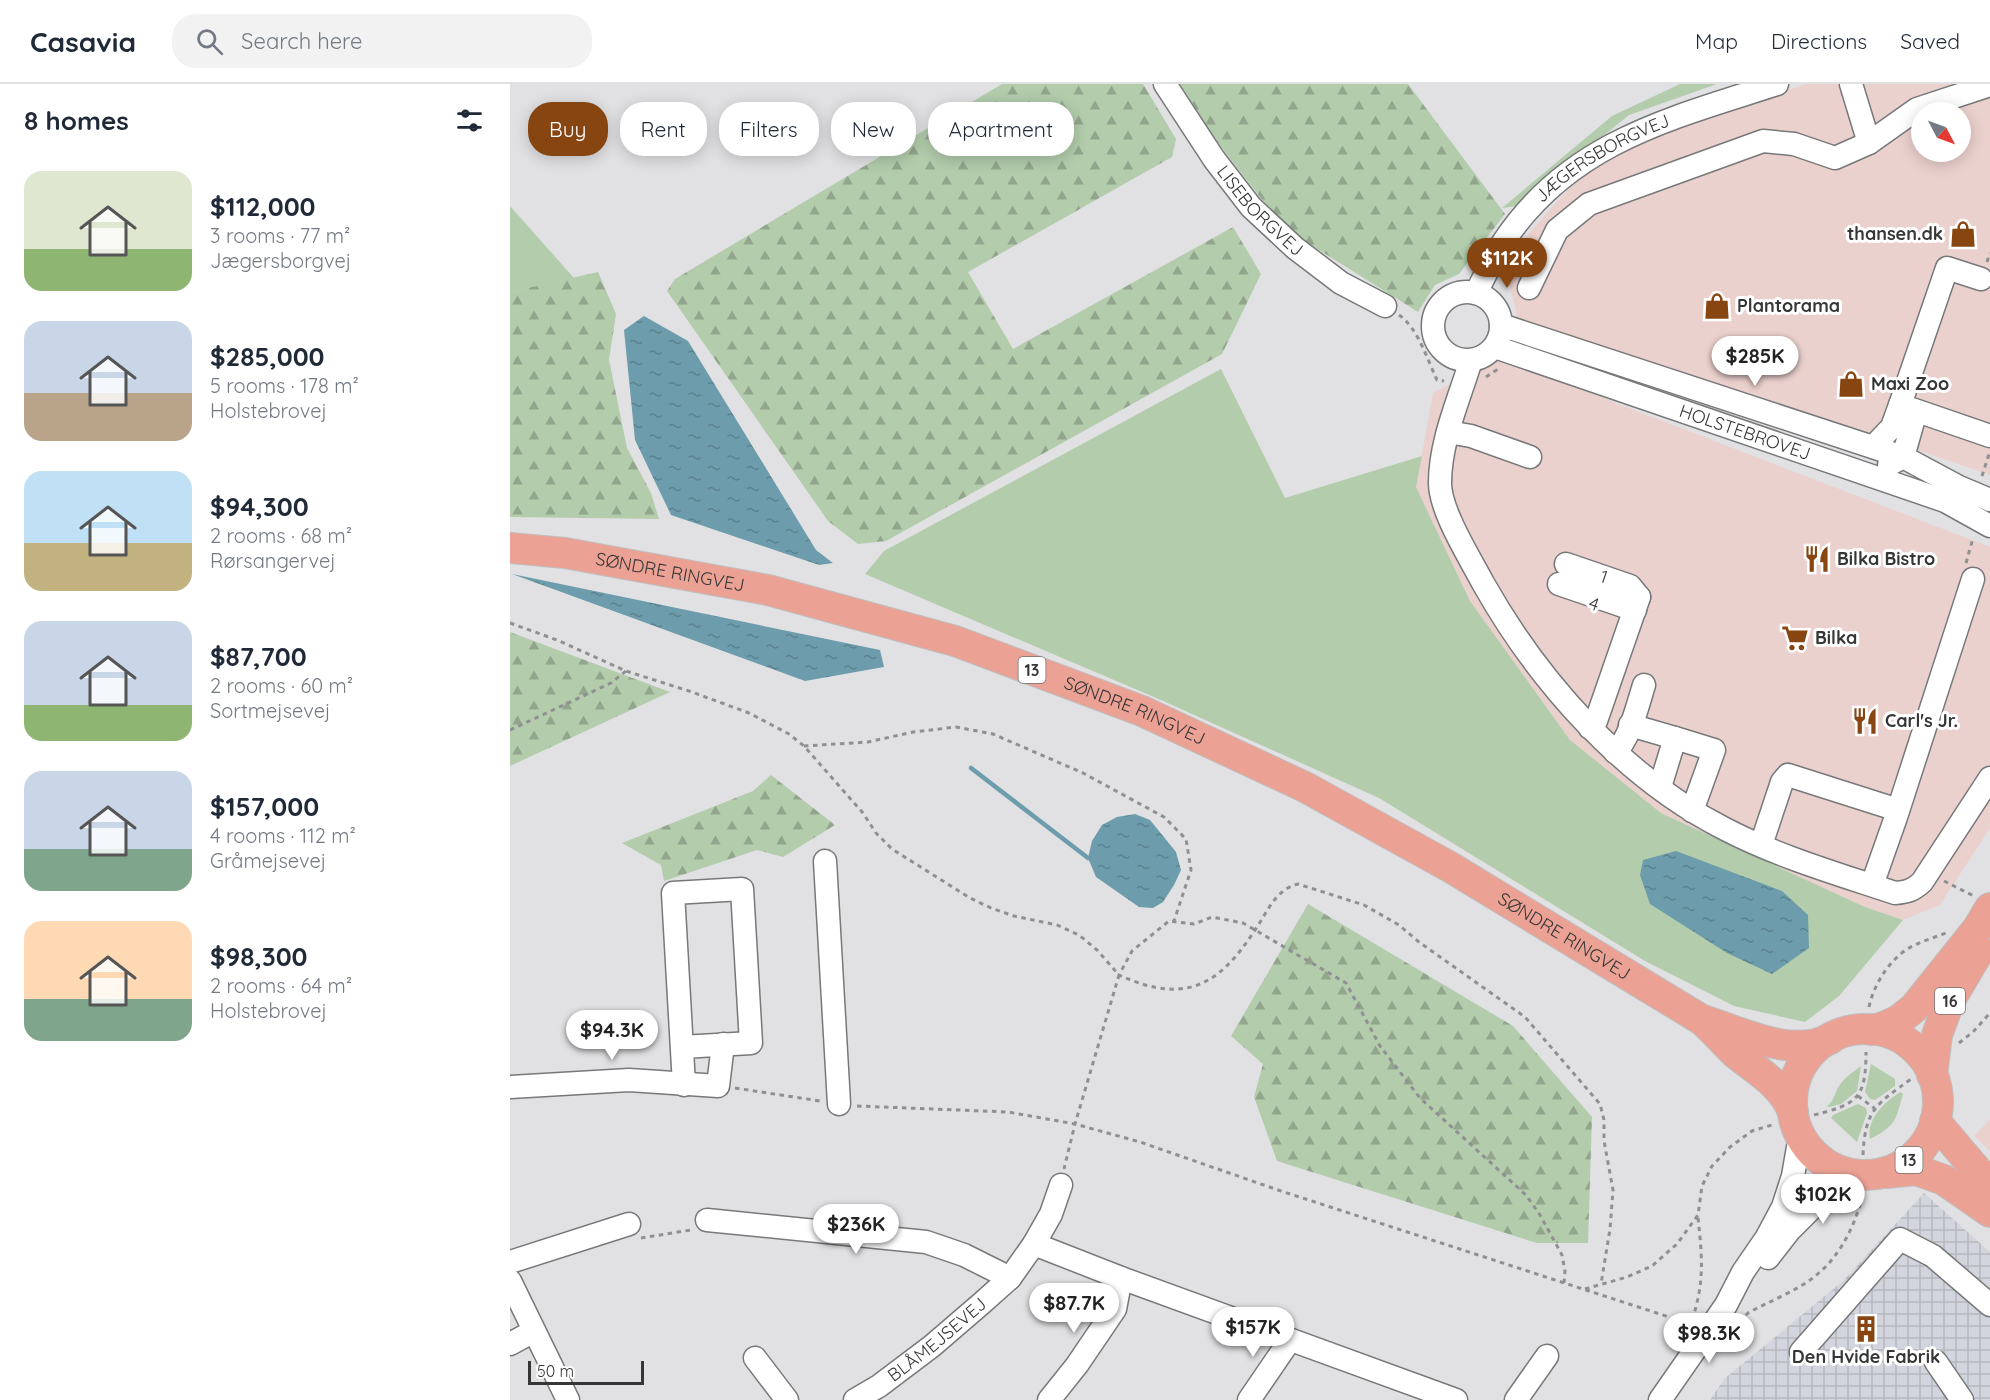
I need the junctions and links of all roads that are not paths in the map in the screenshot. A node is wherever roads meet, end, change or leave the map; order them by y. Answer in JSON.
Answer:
{"nodes":[{"id":1,"x":1165,"y":84,"type":"edge"},
{"id":2,"x":1777,"y":84,"type":"edge"},
{"id":3,"x":1851,"y":84,"type":"edge"},
{"id":4,"x":1990,"y":85,"type":"edge"},
{"id":5,"x":1869,"y":143,"type":"junction"},
{"id":6,"x":1984,"y":272,"type":"road end"},
{"id":7,"x":1529,"y":288,"type":"dead end"},
{"id":8,"x":1476,"y":293,"type":"junction"},
{"id":9,"x":1385,"y":306,"type":"dead end"},
{"id":10,"x":1501,"y":325,"type":"junction"},
{"id":11,"x":1495,"y":347,"type":"junction"},
{"id":12,"x":1461,"y":358,"type":"junction"},
{"id":13,"x":1908,"y":408,"type":"junction"},
{"id":14,"x":1448,"y":432,"type":"junction"},
{"id":15,"x":1990,"y":436,"type":"edge"},
{"id":16,"x":1788,"y":446,"type":"junction"},
{"id":17,"x":1873,"y":447,"type":"junction"},
{"id":18,"x":1530,"y":457,"type":"dead end"},
{"id":19,"x":1903,"y":458,"type":"junction"},
{"id":20,"x":1990,"y":500,"type":"edge"},
{"id":21,"x":1990,"y":526,"type":"edge"},
{"id":22,"x":510,"y":548,"type":"edge"},
{"id":23,"x":1561,"y":578,"type":"dead end"},
{"id":24,"x":1973,"y":579,"type":"dead end"},
{"id":25,"x":1644,"y":685,"type":"dead end"},
{"id":26,"x":1630,"y":725,"type":"junction"},
{"id":27,"x":1590,"y":728,"type":"junction"},
{"id":28,"x":1675,"y":738,"type":"junction"},
{"id":29,"x":1615,"y":752,"type":"junction"},
{"id":30,"x":1990,"y":778,"type":"edge"},
{"id":31,"x":1659,"y":787,"type":"junction"},
{"id":32,"x":1898,"y":810,"type":"junction"},
{"id":33,"x":1692,"y":811,"type":"junction"},
{"id":34,"x":1761,"y":845,"type":"junction"},
{"id":35,"x":825,"y":861,"type":"dead end"},
{"id":36,"x":1872,"y":885,"type":"junction"},
{"id":37,"x":1987,"y":904,"type":"edge"},
{"id":38,"x":1990,"y":934,"type":"edge"},
{"id":39,"x":1702,"y":1020,"type":"junction"},
{"id":40,"x":1868,"y":1031,"type":"junction"},
{"id":41,"x":1830,"y":1039,"type":"junction"},
{"id":42,"x":723,"y":1044,"type":"junction"},
{"id":43,"x":682,"y":1047,"type":"junction"},
{"id":44,"x":1922,"y":1077,"type":"junction"},
{"id":45,"x":684,"y":1085,"type":"junction"},
{"id":46,"x":510,"y":1087,"type":"edge"},
{"id":47,"x":839,"y":1104,"type":"road end"},
{"id":48,"x":1796,"y":1121,"type":"junction"},
{"id":49,"x":1935,"y":1121,"type":"junction"},
{"id":50,"x":1865,"y":1174,"type":"junction"},
{"id":51,"x":1061,"y":1185,"type":"road end"},
{"id":52,"x":1990,"y":1186,"type":"edge"},
{"id":53,"x":1990,"y":1212,"type":"edge"},
{"id":54,"x":707,"y":1220,"type":"road end"},
{"id":55,"x":629,"y":1224,"type":"road end"},
{"id":56,"x":1034,"y":1244,"type":"junction"},
{"id":57,"x":510,"y":1262,"type":"edge"},
{"id":58,"x":1010,"y":1278,"type":"junction"},
{"id":59,"x":1121,"y":1278,"type":"junction"},
{"id":60,"x":510,"y":1281,"type":"edge"},
{"id":61,"x":1990,"y":1305,"type":"edge"},
{"id":62,"x":1731,"y":1315,"type":"junction"},
{"id":63,"x":534,"y":1331,"type":"junction"},
{"id":64,"x":1290,"y":1340,"type":"junction"},
{"id":65,"x":510,"y":1344,"type":"edge"},
{"id":66,"x":1802,"y":1352,"type":"dead end"},
{"id":67,"x":1547,"y":1356,"type":"dead end"},
{"id":68,"x":755,"y":1358,"type":"dead end"},
{"id":69,"x":1936,"y":1362,"type":"dead end"},
{"id":70,"x":568,"y":1400,"type":"edge"},
{"id":71,"x":787,"y":1400,"type":"edge"},
{"id":72,"x":855,"y":1400,"type":"edge"},
{"id":73,"x":1049,"y":1400,"type":"edge"},
{"id":74,"x":1249,"y":1400,"type":"edge"},
{"id":75,"x":1456,"y":1400,"type":"edge"},
{"id":76,"x":1516,"y":1400,"type":"edge"},
{"id":77,"x":1660,"y":1400,"type":"edge"},
{"id":78,"x":1962,"y":1400,"type":"edge"}],
"edges":[{"from":1,"to":9,"type":"street","name":"LISEBORGVEJ"},
{"from":2,"to":8,"type":"street","name":"JÆGERSBORGVEJ"},
{"from":3,"to":5,"type":"street"},
{"from":4,"to":5,"type":"street"},
{"from":5,"to":7,"type":"street"},
{"from":6,"to":13,"type":"street"},
{"from":8,"to":10,"type":"street"},
{"from":8,"to":12,"type":"street"},
{"from":10,"to":11,"type":"street"},
{"from":10,"to":17,"type":"street","name":"HOLSTEBROVEJ"},
{"from":11,"to":12,"type":"street"},
{"from":11,"to":16,"type":"street","name":"HOLSTEBROVEJ"},
{"from":12,"to":14,"type":"street"},
{"from":13,"to":15,"type":"street"},
{"from":13,"to":17,"type":"street"},
{"from":13,"to":19,"type":"street"},
{"from":14,"to":18,"type":"street"},
{"from":14,"to":27,"type":"street"},
{"from":16,"to":19,"type":"street"},
{"from":16,"to":21,"type":"street","name":"HOLSTEBROVEJ"},
{"from":17,"to":19,"type":"street","name":"HOLSTEBROVEJ"},
{"from":19,"to":20,"type":"street","name":"HOLSTEBROVEJ"},
{"from":22,"to":39,"type":"main road","name":"SØNDRE RINGVEJ","number":"13"},
{"from":23,"to":27,"type":"street","name":"4"},
{"from":24,"to":32,"type":"street"},
{"from":25,"to":26,"type":"street"},
{"from":26,"to":28,"type":"street"},
{"from":26,"to":29,"type":"street"},
{"from":27,"to":29,"type":"street"},
{"from":28,"to":31,"type":"street"},
{"from":28,"to":33,"type":"street"},
{"from":29,"to":31,"type":"street"},
{"from":30,"to":36,"type":"street"},
{"from":31,"to":33,"type":"street"},
{"from":32,"to":34,"type":"street"},
{"from":32,"to":36,"type":"street"},
{"from":33,"to":34,"type":"street"},
{"from":34,"to":36,"type":"street"},
{"from":35,"to":47,"type":"street"},
{"from":37,"to":40,"type":"main road","number":"16"},
{"from":38,"to":44,"type":"main road","number":"16"},
{"from":39,"to":41,"type":"main road","name":"SØNDRE RINGVEJ","number":"13"},
{"from":39,"to":48,"type":"main road","name":"SØNDRE RINGVEJ","number":"13"},
{"from":40,"to":41,"type":"main road","number":"13"},
{"from":40,"to":44,"type":"main road","number":"13"},
{"from":41,"to":48,"type":"main road","number":"13"},
{"from":42,"to":43,"type":"street"},
{"from":42,"to":43,"type":"street"},
{"from":42,"to":45,"type":"street"},
{"from":43,"to":45,"type":"street"},
{"from":44,"to":49,"type":"main road","number":"13"},
{"from":45,"to":46,"type":"street"},
{"from":48,"to":50,"type":"main road","number":"13"},
{"from":48,"to":62,"type":"street"},
{"from":49,"to":50,"type":"main road","number":"13"},
{"from":49,"to":52,"type":"main road","number":"13"},
{"from":50,"to":53,"type":"main road","number":"13"},
{"from":50,"to":62,"type":"street"},
{"from":51,"to":56,"type":"street","name":"BLÅMEJSEVEJ"},
{"from":54,"to":58,"type":"street"},
{"from":55,"to":57,"type":"street"},
{"from":56,"to":58,"type":"street","name":"BLÅMEJSEVEJ"},
{"from":56,"to":59,"type":"street"},
{"from":58,"to":72,"type":"street","name":"BLÅMEJSEVEJ"},
{"from":59,"to":64,"type":"street"},
{"from":59,"to":73,"type":"street"},
{"from":60,"to":63,"type":"street"},
{"from":61,"to":66,"type":"street"},
{"from":62,"to":77,"type":"street"},
{"from":63,"to":65,"type":"street"},
{"from":63,"to":70,"type":"street"},
{"from":64,"to":74,"type":"street"},
{"from":64,"to":75,"type":"street"},
{"from":67,"to":76,"type":"street"},
{"from":68,"to":71,"type":"street"},
{"from":69,"to":78,"type":"street"}]}
